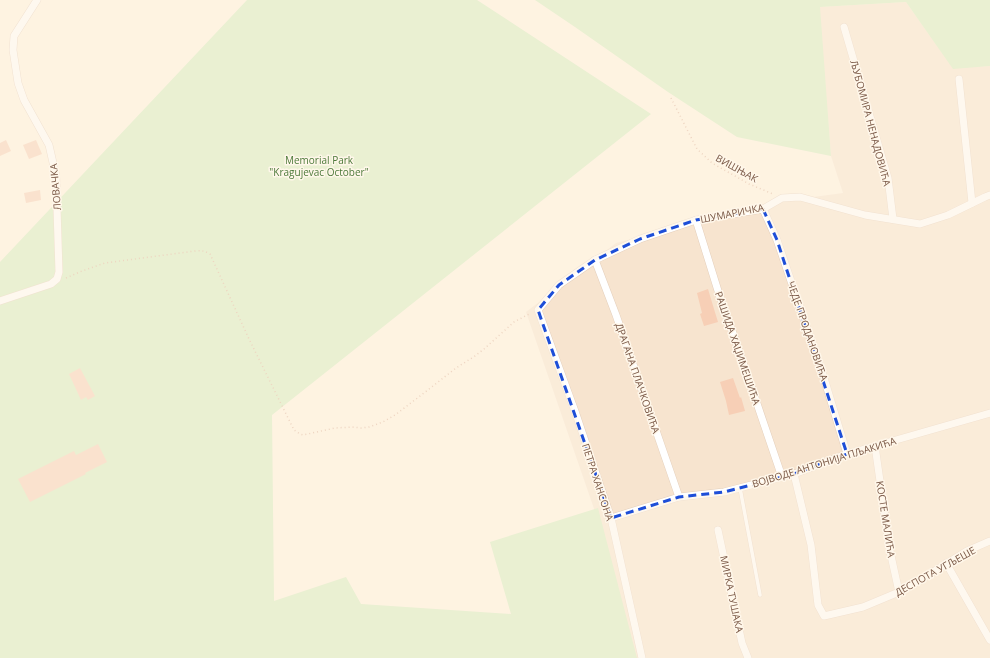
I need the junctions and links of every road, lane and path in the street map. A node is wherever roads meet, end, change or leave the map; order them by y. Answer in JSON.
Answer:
{"nodes":[{"id":1,"x":37,"y":0,"type":"edge"},
{"id":2,"x":844,"y":28,"type":"dead end"},
{"id":3,"x":959,"y":79,"type":"dead end"},
{"id":4,"x":671,"y":98,"type":"dead end"},
{"id":5,"x":990,"y":195,"type":"edge"},
{"id":6,"x":782,"y":198,"type":"junction"},
{"id":7,"x":972,"y":203,"type":"junction"},
{"id":8,"x":763,"y":209,"type":"junction"},
{"id":9,"x":893,"y":219,"type":"junction"},
{"id":10,"x":696,"y":220,"type":"junction"},
{"id":11,"x":595,"y":260,"type":"junction"},
{"id":12,"x":57,"y":279,"type":"junction"},
{"id":13,"x":0,"y":301,"type":"edge"},
{"id":14,"x":538,"y":310,"type":"junction"},
{"id":15,"x":990,"y":413,"type":"edge"},
{"id":16,"x":874,"y":446,"type":"junction"},
{"id":17,"x":847,"y":454,"type":"junction"},
{"id":18,"x":794,"y":474,"type":"junction"},
{"id":19,"x":782,"y":477,"type":"junction"},
{"id":20,"x":740,"y":488,"type":"junction"},
{"id":21,"x":679,"y":497,"type":"junction"},
{"id":22,"x":611,"y":518,"type":"junction"},
{"id":23,"x":718,"y":530,"type":"dead end"},
{"id":24,"x":990,"y":541,"type":"edge"},
{"id":25,"x":946,"y":563,"type":"junction"},
{"id":26,"x":899,"y":592,"type":"junction"},
{"id":27,"x":760,"y":595,"type":"dead end"},
{"id":28,"x":990,"y":640,"type":"edge"},
{"id":29,"x":642,"y":658,"type":"edge"},
{"id":30,"x":748,"y":658,"type":"edge"}],
"edges":[{"from":1,"to":12,"type":"street","name":"ЛОВАЧКА"},
{"from":2,"to":9,"type":"street","name":"ЉУБОМИРА НЕНАДОВИЋА"},
{"from":3,"to":7,"type":"street"},
{"from":4,"to":6,"type":"path","name":"ВИШЊАК"},
{"from":5,"to":7,"type":"street","name":"ШУМАРИЧКА"},
{"from":6,"to":8,"type":"street","name":"ШУМАРИЧКА"},
{"from":6,"to":9,"type":"street","name":"ШУМАРИЧКА"},
{"from":7,"to":9,"type":"street","name":"ШУМАРИЧКА"},
{"from":8,"to":10,"type":"street","name":"ШУМАРИЧКА"},
{"from":8,"to":17,"type":"street","name":"ЧЕДЕ ПРОДАНОВИЋА"},
{"from":10,"to":11,"type":"street","name":"ШУМАРИЧКА"},
{"from":10,"to":19,"type":"street","name":"РАШИДА ХАЏИМЕШИЋА"},
{"from":11,"to":14,"type":"street","name":"ШУМАРИЧКА"},
{"from":11,"to":21,"type":"street","name":"ДРАГАНА ПЛАЧКОВИЋА"},
{"from":12,"to":13,"type":"street"},
{"from":12,"to":14,"type":"path"},
{"from":14,"to":22,"type":"street","name":"ПЕТРА ХАНСОНА"},
{"from":15,"to":16,"type":"street","name":"ВОЈВОДЕ АНТОНИЈА ПЉАКИЋА"},
{"from":16,"to":17,"type":"street","name":"ВОЈВОДЕ АНТОНИЈА ПЉАКИЋА"},
{"from":16,"to":26,"type":"street","name":"КОСТЕ МАЛИЋА"},
{"from":17,"to":18,"type":"street","name":"ВОЈВОДЕ АНТОНИЈА ПЉАКИЋА"},
{"from":18,"to":19,"type":"street","name":"ВОЈВОДЕ АНТОНИЈА ПЉАКИЋА"},
{"from":18,"to":26,"type":"street","name":"ДЕСПОТА УГЉЕШЕ"},
{"from":19,"to":20,"type":"street","name":"ВОЈВОДЕ АНТОНИЈА ПЉАКИЋА"},
{"from":20,"to":21,"type":"street","name":"ВОЈВОДЕ АНТОНИЈА ПЉАКИЋА"},
{"from":20,"to":27,"type":"lane"},
{"from":21,"to":22,"type":"street","name":"ВОЈВОДЕ АНТОНИЈА ПЉАКИЋА"},
{"from":22,"to":29,"type":"street","name":"ПЕТРА ХАНСОНА"},
{"from":23,"to":30,"type":"street","name":"МИРКА ТУШАКА"},
{"from":24,"to":25,"type":"street","name":"ДЕСПОТА УГЉЕШЕ"},
{"from":25,"to":26,"type":"street","name":"ДЕСПОТА УГЉЕШЕ"},
{"from":25,"to":28,"type":"street"}]}
